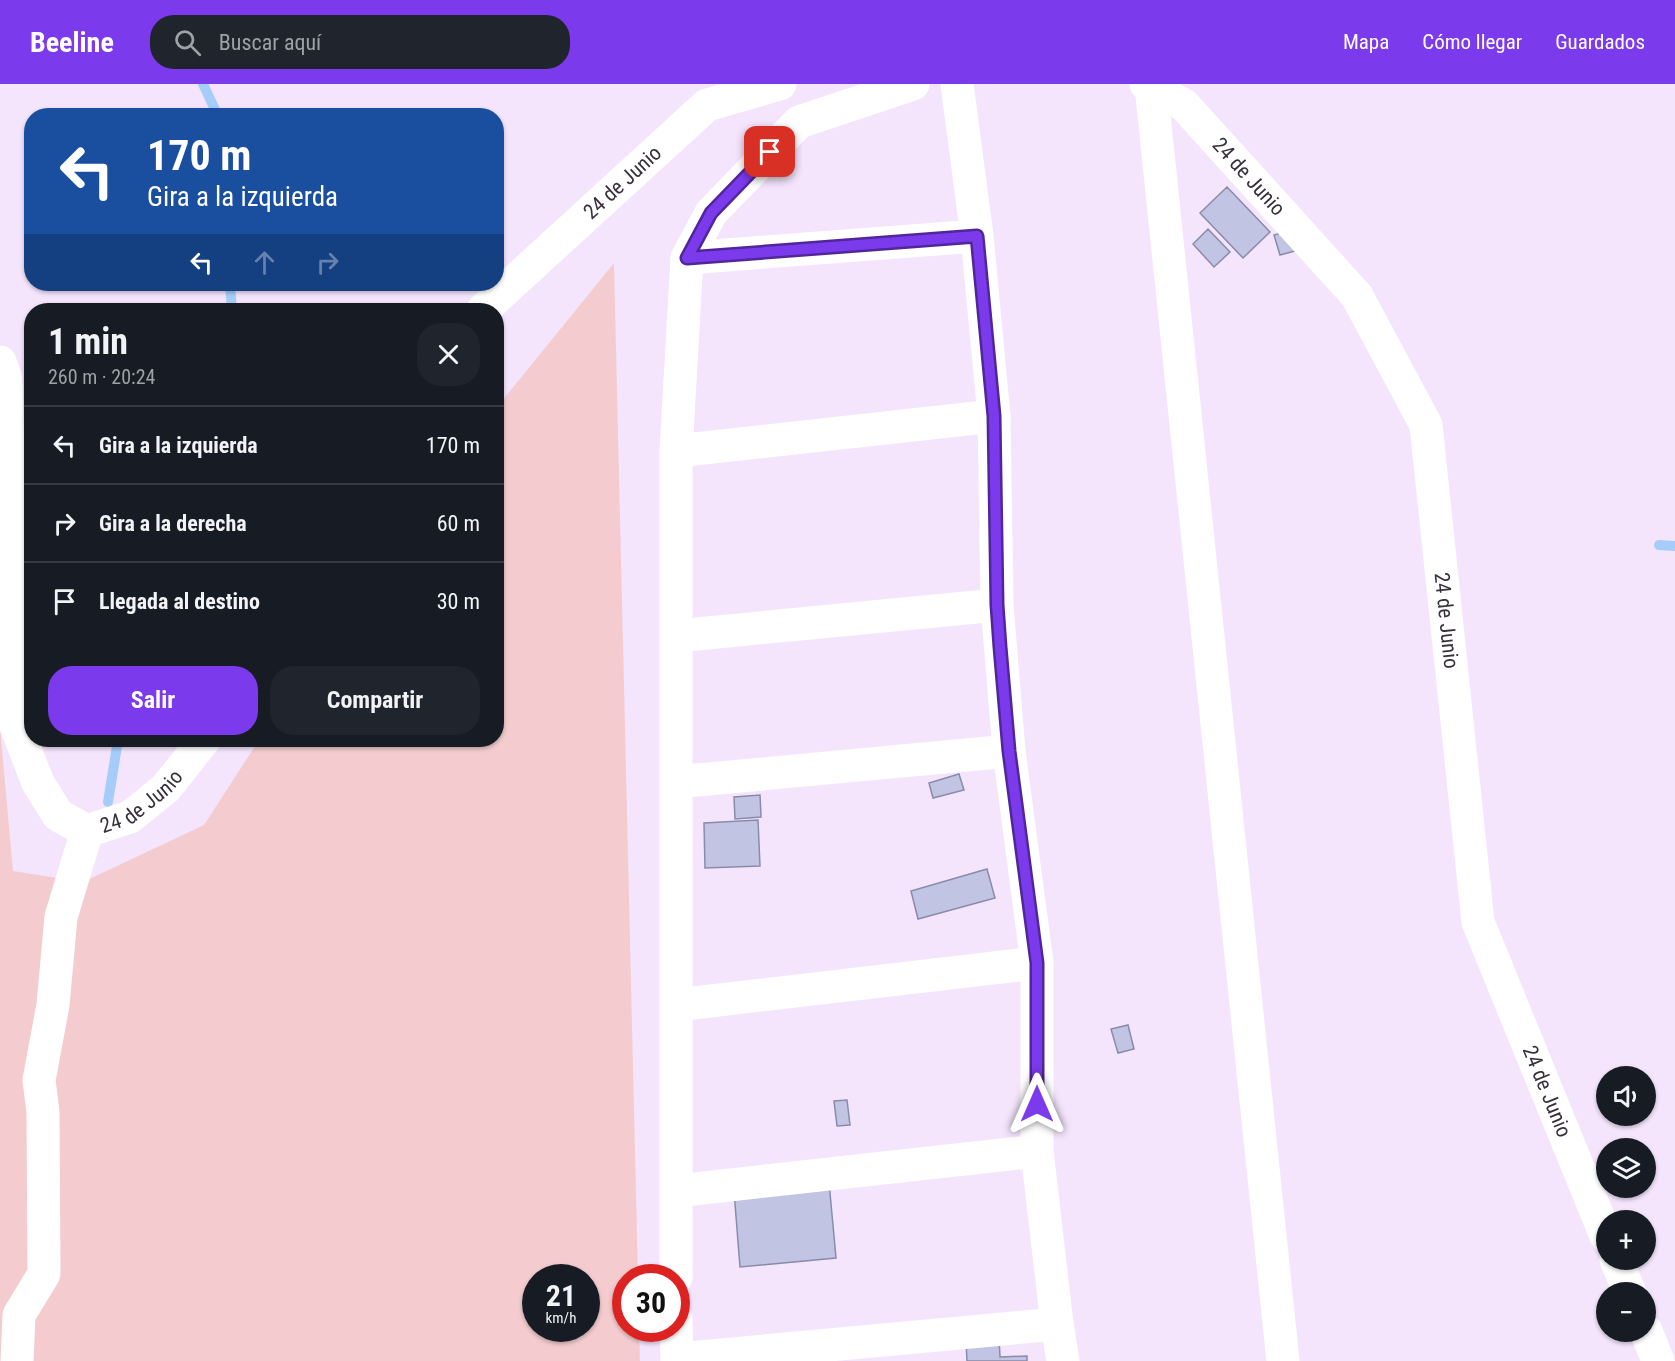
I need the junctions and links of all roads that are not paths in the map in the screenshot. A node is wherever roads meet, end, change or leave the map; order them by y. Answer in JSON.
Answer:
{"nodes":[{"id":1,"x":780,"y":84,"type":"edge"},
{"id":2,"x":913,"y":84,"type":"edge"},
{"id":3,"x":957,"y":84,"type":"edge"},
{"id":4,"x":1148,"y":85,"type":"edge"},
{"id":5,"x":977,"y":236,"type":"junction"},
{"id":6,"x":687,"y":258,"type":"junction"},
{"id":7,"x":504,"y":291,"type":"edge"},
{"id":8,"x":504,"y":291,"type":"edge"},
{"id":9,"x":491,"y":303,"type":"edge"},
{"id":10,"x":0,"y":362,"type":"edge"},
{"id":11,"x":994,"y":416,"type":"junction"},
{"id":12,"x":676,"y":451,"type":"junction"},
{"id":13,"x":997,"y":605,"type":"junction"},
{"id":14,"x":676,"y":636,"type":"junction"},
{"id":15,"x":24,"y":747,"type":"edge"},
{"id":16,"x":24,"y":747,"type":"edge"},
{"id":17,"x":198,"y":747,"type":"edge"},
{"id":18,"x":1009,"y":751,"type":"junction"},
{"id":19,"x":676,"y":782,"type":"junction"},
{"id":20,"x":87,"y":831,"type":"junction"},
{"id":21,"x":1037,"y":963,"type":"junction"},
{"id":22,"x":676,"y":1005,"type":"junction"},
{"id":23,"x":1037,"y":1151,"type":"junction"},
{"id":24,"x":676,"y":1191,"type":"junction"},
{"id":25,"x":1596,"y":1211,"type":"edge"},
{"id":26,"x":676,"y":1264,"type":"edge"},
{"id":27,"x":1057,"y":1324,"type":"junction"},
{"id":28,"x":677,"y":1342,"type":"edge"},
{"id":29,"x":1650,"y":1342,"type":"edge"},
{"id":30,"x":677,"y":1360,"type":"edge"},
{"id":31,"x":17,"y":1361,"type":"edge"},
{"id":32,"x":1063,"y":1361,"type":"edge"},
{"id":33,"x":1283,"y":1361,"type":"edge"},
{"id":34,"x":1658,"y":1361,"type":"edge"}],
"edges":[{"from":1,"to":7,"type":"street","name":"24 de Junio"},
{"from":2,"to":6,"type":"street"},
{"from":3,"to":5,"type":"street"},
{"from":4,"to":25,"type":"street","name":"24 de Junio"},
{"from":4,"to":33,"type":"street"},
{"from":5,"to":6,"type":"street"},
{"from":5,"to":11,"type":"street"},
{"from":6,"to":12,"type":"street"},
{"from":8,"to":9,"type":"street","name":"24 de Junio"},
{"from":10,"to":16,"type":"street","name":"24 de Junio"},
{"from":11,"to":12,"type":"street"},
{"from":11,"to":13,"type":"street"},
{"from":12,"to":14,"type":"street"},
{"from":13,"to":14,"type":"street"},
{"from":13,"to":18,"type":"street"},
{"from":14,"to":19,"type":"street"},
{"from":15,"to":20,"type":"street","name":"24 de Junio"},
{"from":17,"to":20,"type":"street","name":"24 de Junio"},
{"from":18,"to":19,"type":"street"},
{"from":18,"to":21,"type":"street"},
{"from":19,"to":22,"type":"street"},
{"from":20,"to":31,"type":"street"},
{"from":21,"to":22,"type":"street"},
{"from":21,"to":23,"type":"street"},
{"from":22,"to":24,"type":"street"},
{"from":23,"to":24,"type":"street"},
{"from":23,"to":27,"type":"street"},
{"from":24,"to":26,"type":"street"},
{"from":27,"to":30,"type":"street"},
{"from":27,"to":32,"type":"street"},
{"from":28,"to":30,"type":"street"},
{"from":29,"to":34,"type":"street"}]}
